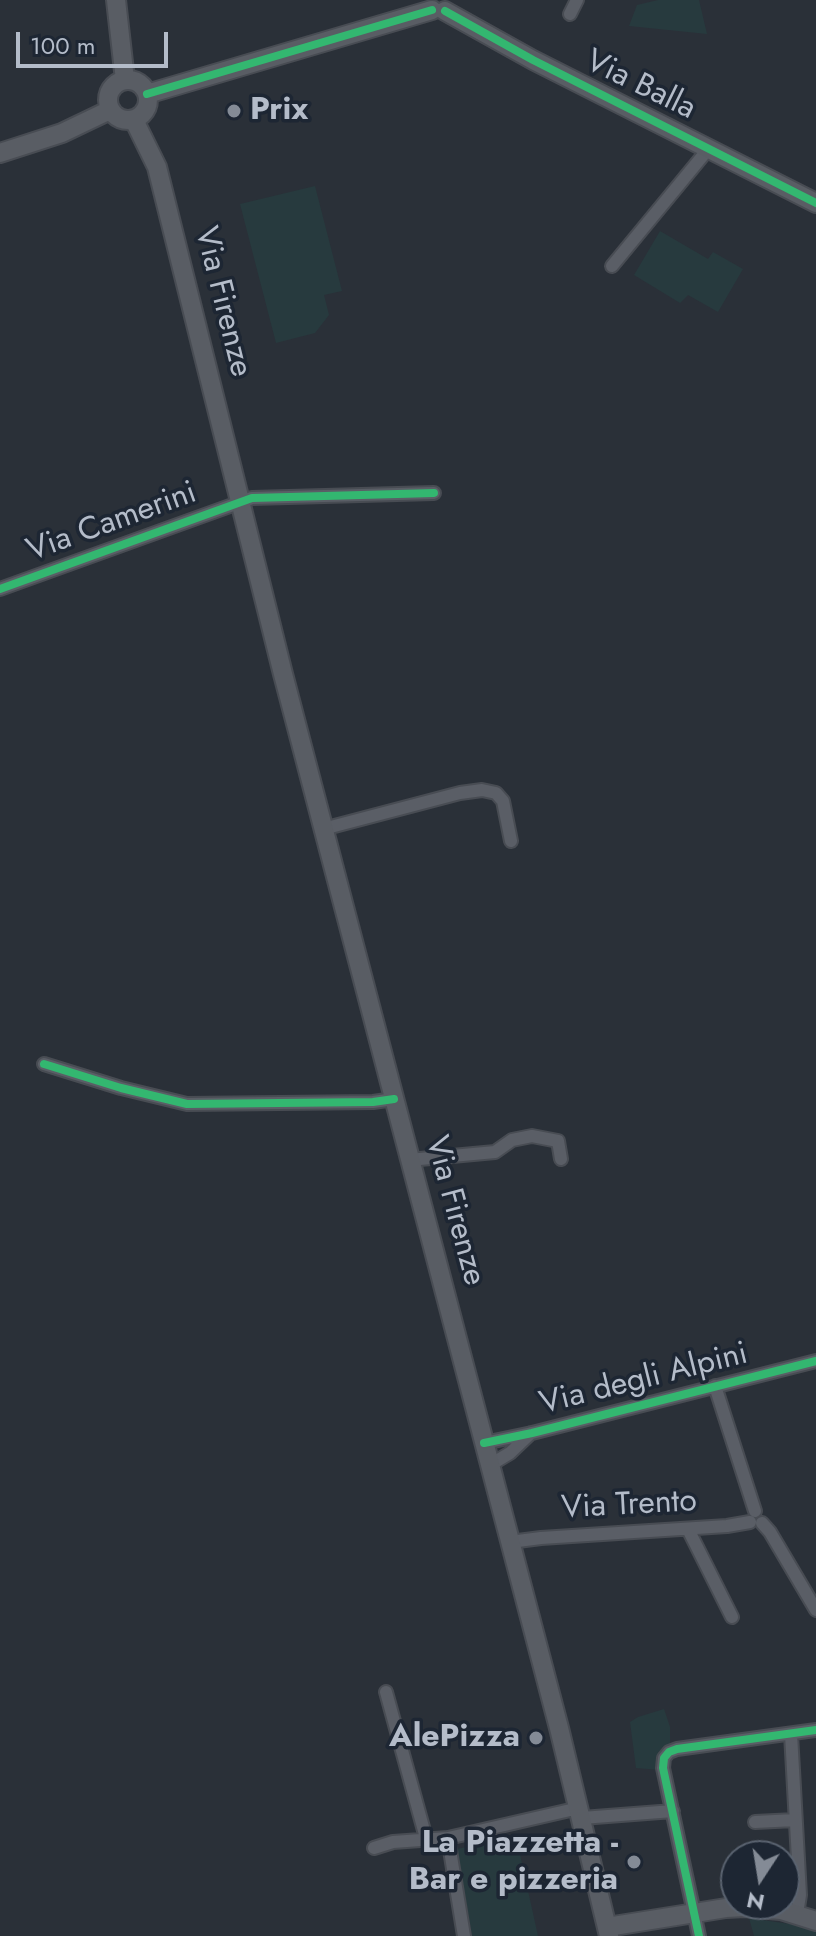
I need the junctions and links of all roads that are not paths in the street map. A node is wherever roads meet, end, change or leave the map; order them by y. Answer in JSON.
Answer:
{"nodes":[{"id":1,"x":116,"y":0,"type":"edge"},
{"id":2,"x":577,"y":0,"type":"edge"},
{"id":3,"x":437,"y":6,"type":"edge"},
{"id":4,"x":570,"y":14,"type":"dead end"},
{"id":5,"x":125,"y":80,"type":"junction"},
{"id":6,"x":147,"y":94,"type":"junction"},
{"id":7,"x":110,"y":110,"type":"junction"},
{"id":8,"x":134,"y":120,"type":"junction"},
{"id":9,"x":710,"y":147,"type":"junction"},
{"id":10,"x":0,"y":153,"type":"edge"},
{"id":11,"x":816,"y":203,"type":"edge"},
{"id":12,"x":612,"y":266,"type":"dead end"},
{"id":13,"x":434,"y":493,"type":"dead end"},
{"id":14,"x":240,"y":502,"type":"junction"},
{"id":15,"x":0,"y":589,"type":"edge"},
{"id":16,"x":323,"y":829,"type":"junction"},
{"id":17,"x":511,"y":841,"type":"dead end"},
{"id":18,"x":44,"y":1064,"type":"dead end"},
{"id":19,"x":394,"y":1099,"type":"junction"},
{"id":20,"x":561,"y":1159,"type":"dead end"},
{"id":21,"x":409,"y":1160,"type":"junction"},
{"id":22,"x":816,"y":1361,"type":"edge"},
{"id":23,"x":715,"y":1386,"type":"junction"},
{"id":24,"x":531,"y":1433,"type":"junction"},
{"id":25,"x":484,"y":1443,"type":"junction"},
{"id":26,"x":490,"y":1465,"type":"junction"},
{"id":27,"x":756,"y":1519,"type":"junction"},
{"id":28,"x":688,"y":1529,"type":"junction"},
{"id":29,"x":510,"y":1542,"type":"junction"},
{"id":30,"x":816,"y":1610,"type":"edge"},
{"id":31,"x":732,"y":1617,"type":"dead end"},
{"id":32,"x":386,"y":1692,"type":"dead end"},
{"id":33,"x":816,"y":1730,"type":"edge"},
{"id":34,"x":791,"y":1734,"type":"junction"},
{"id":35,"x":673,"y":1811,"type":"junction"},
{"id":36,"x":580,"y":1813,"type":"junction"},
{"id":37,"x":795,"y":1820,"type":"junction"},
{"id":38,"x":755,"y":1822,"type":"dead end"},
{"id":39,"x":426,"y":1838,"type":"junction"},
{"id":40,"x":448,"y":1838,"type":"junction"},
{"id":41,"x":796,"y":1840,"type":"edge"},
{"id":42,"x":374,"y":1848,"type":"dead end"},
{"id":43,"x":720,"y":1910,"type":"edge"},
{"id":44,"x":694,"y":1913,"type":"junction"},
{"id":45,"x":608,"y":1931,"type":"edge"},
{"id":46,"x":464,"y":1936,"type":"edge"},
{"id":47,"x":699,"y":1936,"type":"edge"}],
"edges":[{"from":1,"to":5,"type":"main road"},
{"from":2,"to":4,"type":"street"},
{"from":3,"to":6,"type":"main road","name":"Via Balla"},
{"from":3,"to":9,"type":"main road","name":"Via Balla"},
{"from":5,"to":6,"type":"main road"},
{"from":5,"to":7,"type":"main road"},
{"from":6,"to":8,"type":"main road"},
{"from":7,"to":8,"type":"main road"},
{"from":7,"to":10,"type":"main road"},
{"from":8,"to":14,"type":"main road","name":"Via Firenze"},
{"from":9,"to":11,"type":"main road","name":"Via Balla"},
{"from":9,"to":12,"type":"street","name":"Via Balla"},
{"from":13,"to":14,"type":"street"},
{"from":14,"to":15,"type":"street","name":"Via Camerini"},
{"from":14,"to":16,"type":"main road","name":"Via Firenze"},
{"from":16,"to":17,"type":"street"},
{"from":16,"to":19,"type":"main road","name":"Via Firenze"},
{"from":18,"to":19,"type":"street"},
{"from":19,"to":21,"type":"main road","name":"Via Firenze"},
{"from":20,"to":21,"type":"street"},
{"from":21,"to":25,"type":"main road","name":"Via Firenze"},
{"from":22,"to":23,"type":"street","name":"Via degli Alpini"},
{"from":23,"to":24,"type":"street","name":"Via degli Alpini"},
{"from":23,"to":27,"type":"street","name":"Via Trento"},
{"from":24,"to":25,"type":"street","name":"Via degli Alpini"},
{"from":24,"to":26,"type":"street","name":"Via degli Alpini"},
{"from":25,"to":26,"type":"main road","name":"Via Firenze"},
{"from":26,"to":29,"type":"main road","name":"Via Firenze"},
{"from":27,"to":28,"type":"street","name":"Via Trento"},
{"from":27,"to":30,"type":"street","name":"Via Trento"},
{"from":28,"to":29,"type":"street","name":"Via Trento"},
{"from":28,"to":31,"type":"street"},
{"from":29,"to":36,"type":"main road","name":"Via Firenze"},
{"from":32,"to":39,"type":"street"},
{"from":33,"to":34,"type":"street"},
{"from":34,"to":35,"type":"street"},
{"from":34,"to":37,"type":"street"},
{"from":35,"to":36,"type":"street"},
{"from":35,"to":44,"type":"street"},
{"from":36,"to":40,"type":"street"},
{"from":36,"to":45,"type":"main road","name":"Via Firenze"},
{"from":37,"to":38,"type":"street"},
{"from":37,"to":41,"type":"street"},
{"from":39,"to":40,"type":"street"},
{"from":39,"to":42,"type":"street"},
{"from":40,"to":46,"type":"street"},
{"from":43,"to":44,"type":"main road"},
{"from":44,"to":45,"type":"main road"},
{"from":44,"to":47,"type":"street"}]}
